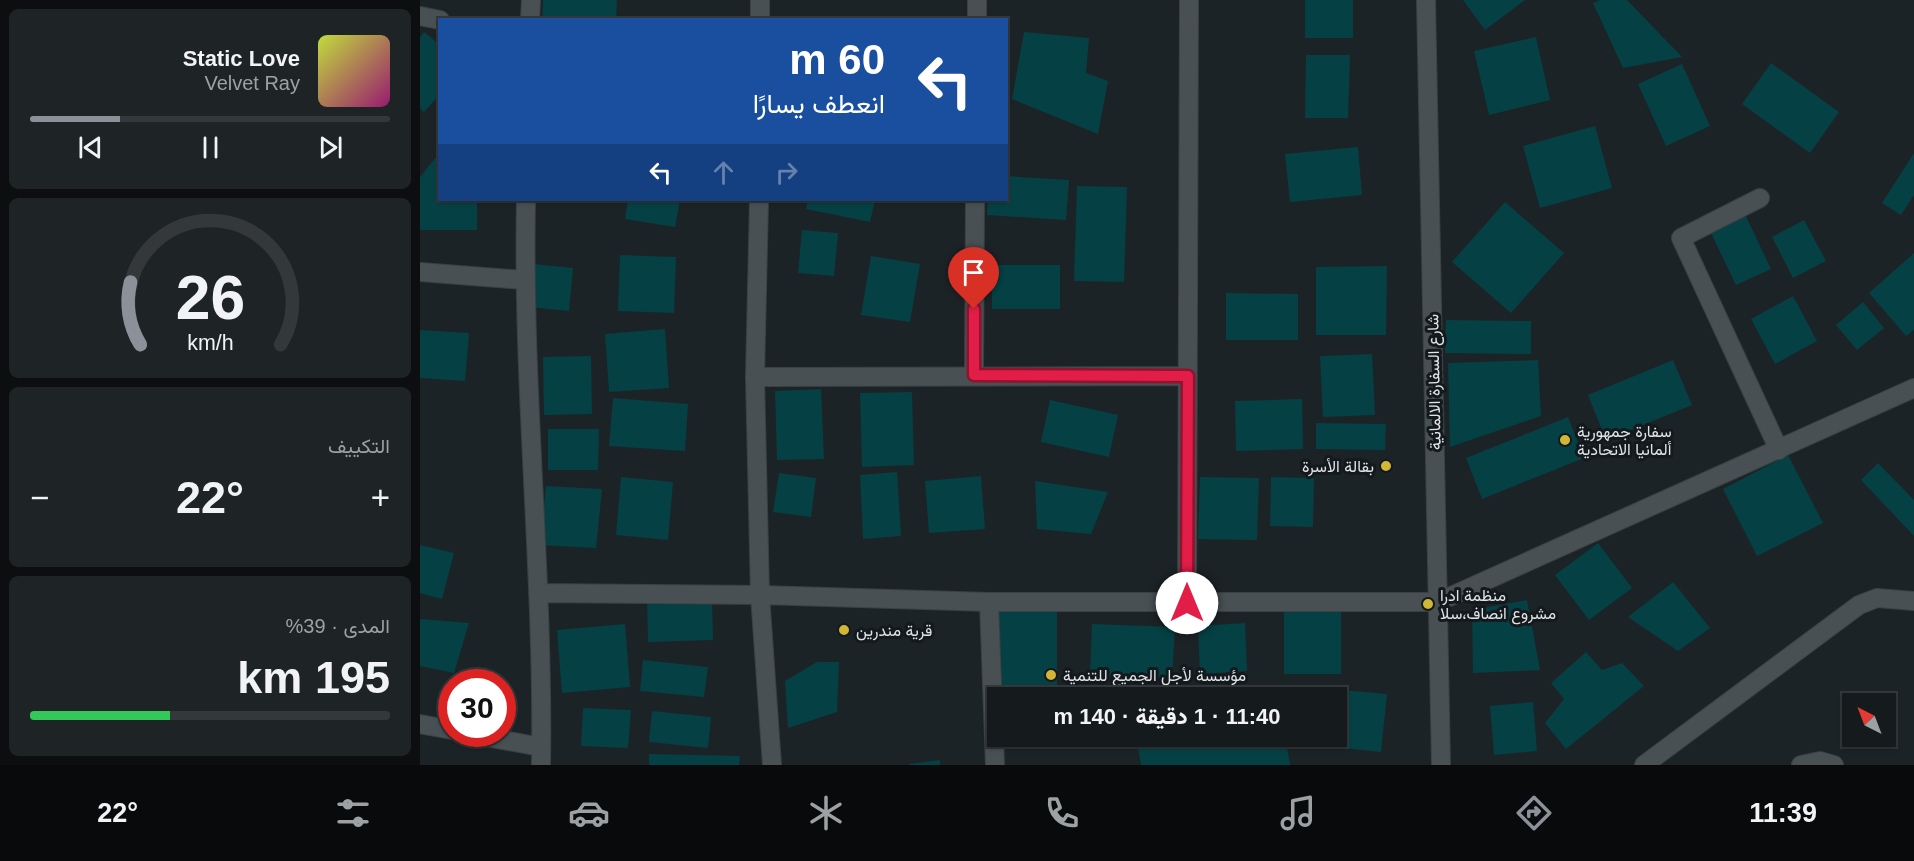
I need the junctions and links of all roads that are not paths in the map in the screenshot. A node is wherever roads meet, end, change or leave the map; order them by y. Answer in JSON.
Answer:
{"nodes":[{"id":1,"x":531,"y":0,"type":"edge"},
{"id":2,"x":760,"y":0,"type":"edge"},
{"id":3,"x":977,"y":0,"type":"edge"},
{"id":4,"x":1189,"y":0,"type":"edge"},
{"id":5,"x":1426,"y":0,"type":"edge"},
{"id":6,"x":420,"y":16,"type":"edge"},
{"id":7,"x":530,"y":18,"type":"edge"},
{"id":8,"x":760,"y":18,"type":"edge"},
{"id":9,"x":977,"y":18,"type":"edge"},
{"id":10,"x":438,"y":20,"type":"edge"},
{"id":11,"x":1760,"y":198,"type":"dead end"},
{"id":12,"x":526,"y":201,"type":"edge"},
{"id":13,"x":759,"y":201,"type":"edge"},
{"id":14,"x":975,"y":201,"type":"edge"},
{"id":15,"x":420,"y":272,"type":"edge"},
{"id":16,"x":524,"y":280,"type":"junction"},
{"id":17,"x":974,"y":375,"type":"junction"},
{"id":18,"x":1188,"y":376,"type":"junction"},
{"id":19,"x":755,"y":377,"type":"junction"},
{"id":20,"x":1914,"y":388,"type":"edge"},
{"id":21,"x":1779,"y":450,"type":"junction"},
{"id":22,"x":538,"y":593,"type":"junction"},
{"id":23,"x":760,"y":595,"type":"junction"},
{"id":24,"x":1914,"y":600,"type":"edge"},
{"id":25,"x":989,"y":602,"type":"junction"},
{"id":26,"x":1438,"y":602,"type":"junction"},
{"id":27,"x":1187,"y":603,"type":"junction"},
{"id":28,"x":420,"y":724,"type":"edge"},
{"id":29,"x":438,"y":727,"type":"edge"},
{"id":30,"x":512,"y":747,"type":"edge"},
{"id":31,"x":541,"y":756,"type":"edge"},
{"id":32,"x":772,"y":765,"type":"edge"},
{"id":33,"x":995,"y":765,"type":"edge"},
{"id":34,"x":1441,"y":765,"type":"edge"},
{"id":35,"x":1644,"y":765,"type":"edge"},
{"id":36,"x":1801,"y":765,"type":"edge"},
{"id":37,"x":1834,"y":765,"type":"edge"}],
"edges":[{"from":1,"to":7,"type":"street"},
{"from":2,"to":8,"type":"street"},
{"from":3,"to":9,"type":"street"},
{"from":4,"to":18,"type":"street"},
{"from":5,"to":26,"type":"street","name":"شارع السفارة الالمانية"},
{"from":6,"to":10,"type":"street"},
{"from":11,"to":21,"type":"street"},
{"from":12,"to":16,"type":"street"},
{"from":13,"to":19,"type":"street"},
{"from":14,"to":17,"type":"street"},
{"from":15,"to":16,"type":"street"},
{"from":16,"to":22,"type":"street"},
{"from":17,"to":18,"type":"street"},
{"from":17,"to":19,"type":"street"},
{"from":18,"to":27,"type":"street"},
{"from":19,"to":23,"type":"street"},
{"from":20,"to":21,"type":"street"},
{"from":21,"to":26,"type":"street"},
{"from":22,"to":23,"type":"street"},
{"from":22,"to":31,"type":"street"},
{"from":23,"to":25,"type":"street"},
{"from":23,"to":32,"type":"street"},
{"from":24,"to":35,"type":"street"},
{"from":25,"to":27,"type":"street"},
{"from":25,"to":33,"type":"street"},
{"from":26,"to":27,"type":"street"},
{"from":26,"to":34,"type":"street","name":"شارع السفارة الالمانية"},
{"from":28,"to":29,"type":"street"},
{"from":30,"to":31,"type":"street"},
{"from":36,"to":37,"type":"street"}]}
